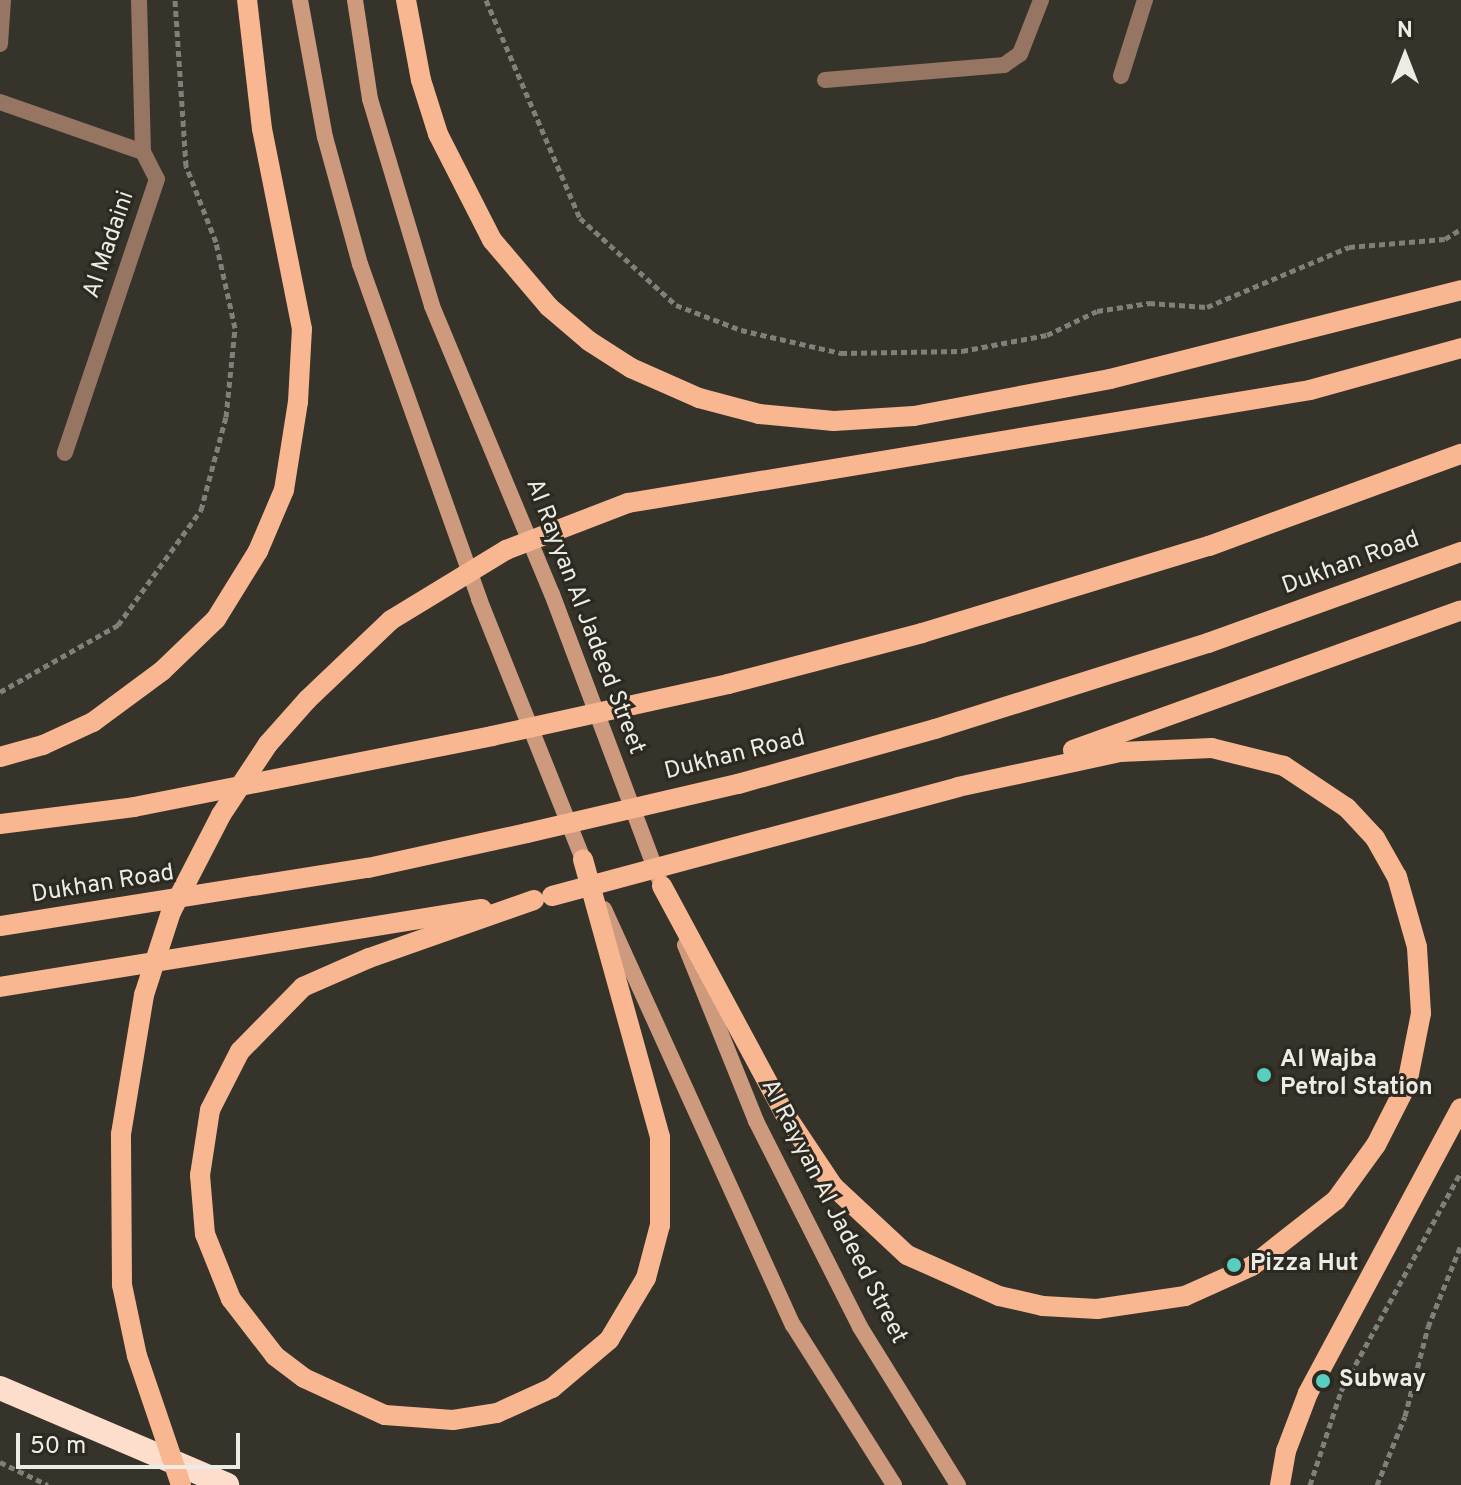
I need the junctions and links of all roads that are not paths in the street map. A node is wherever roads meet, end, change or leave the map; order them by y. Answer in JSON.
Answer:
{"nodes":[{"id":1,"x":3,"y":0,"type":"edge"},
{"id":2,"x":139,"y":0,"type":"edge"},
{"id":3,"x":247,"y":0,"type":"edge"},
{"id":4,"x":300,"y":0,"type":"edge"},
{"id":5,"x":355,"y":0,"type":"edge"},
{"id":6,"x":406,"y":0,"type":"edge"},
{"id":7,"x":1041,"y":0,"type":"edge"},
{"id":8,"x":1145,"y":0,"type":"edge"},
{"id":9,"x":0,"y":44,"type":"edge"},
{"id":10,"x":1121,"y":76,"type":"dead end"},
{"id":11,"x":825,"y":80,"type":"dead end"},
{"id":12,"x":0,"y":102,"type":"edge"},
{"id":13,"x":143,"y":152,"type":"junction"},
{"id":14,"x":1461,"y":290,"type":"edge"},
{"id":15,"x":1461,"y":348,"type":"edge"},
{"id":16,"x":65,"y":453,"type":"dead end"},
{"id":17,"x":1461,"y":454,"type":"edge"},
{"id":18,"x":1461,"y":552,"type":"edge"},
{"id":19,"x":1461,"y":610,"type":"edge"},
{"id":20,"x":0,"y":757,"type":"edge"},
{"id":21,"x":1013,"y":772,"type":"junction"},
{"id":22,"x":0,"y":824,"type":"edge"},
{"id":23,"x":583,"y":860,"type":"junction"},
{"id":24,"x":662,"y":886,"type":"junction"},
{"id":25,"x":543,"y":898,"type":"junction"},
{"id":26,"x":0,"y":926,"type":"edge"},
{"id":27,"x":0,"y":987,"type":"edge"},
{"id":28,"x":1461,"y":1108,"type":"edge"},
{"id":29,"x":0,"y":1388,"type":"edge"},
{"id":30,"x":181,"y":1485,"type":"edge"},
{"id":31,"x":227,"y":1485,"type":"edge"},
{"id":32,"x":894,"y":1485,"type":"edge"},
{"id":33,"x":958,"y":1485,"type":"edge"},
{"id":34,"x":1280,"y":1485,"type":"edge"}],
"edges":[{"from":1,"to":9,"type":"street"},
{"from":2,"to":13,"type":"street","name":"Al Madaini"},
{"from":3,"to":20,"type":"main road"},
{"from":4,"to":23,"type":"main road"},
{"from":5,"to":24,"type":"main road","name":"Al Rayyan Al Jadeed Street"},
{"from":6,"to":14,"type":"main road"},
{"from":7,"to":11,"type":"street"},
{"from":8,"to":10,"type":"street"},
{"from":12,"to":13,"type":"street"},
{"from":13,"to":16,"type":"street","name":"Al Madaini"},
{"from":15,"to":30,"type":"main road","bridge":true},
{"from":17,"to":22,"type":"main road","bridge":true},
{"from":18,"to":26,"type":"main road","name":"Dukhan Road","bridge":true},
{"from":19,"to":21,"type":"main road"},
{"from":21,"to":24,"type":"main road"},
{"from":21,"to":25,"type":"main road","bridge":true},
{"from":23,"to":25,"type":"main road"},
{"from":23,"to":32,"type":"main road"},
{"from":24,"to":33,"type":"main road","name":"Al Rayyan Al Jadeed Street"},
{"from":25,"to":27,"type":"main road"},
{"from":28,"to":34,"type":"main road"},
{"from":29,"to":31,"type":"highway"}]}
